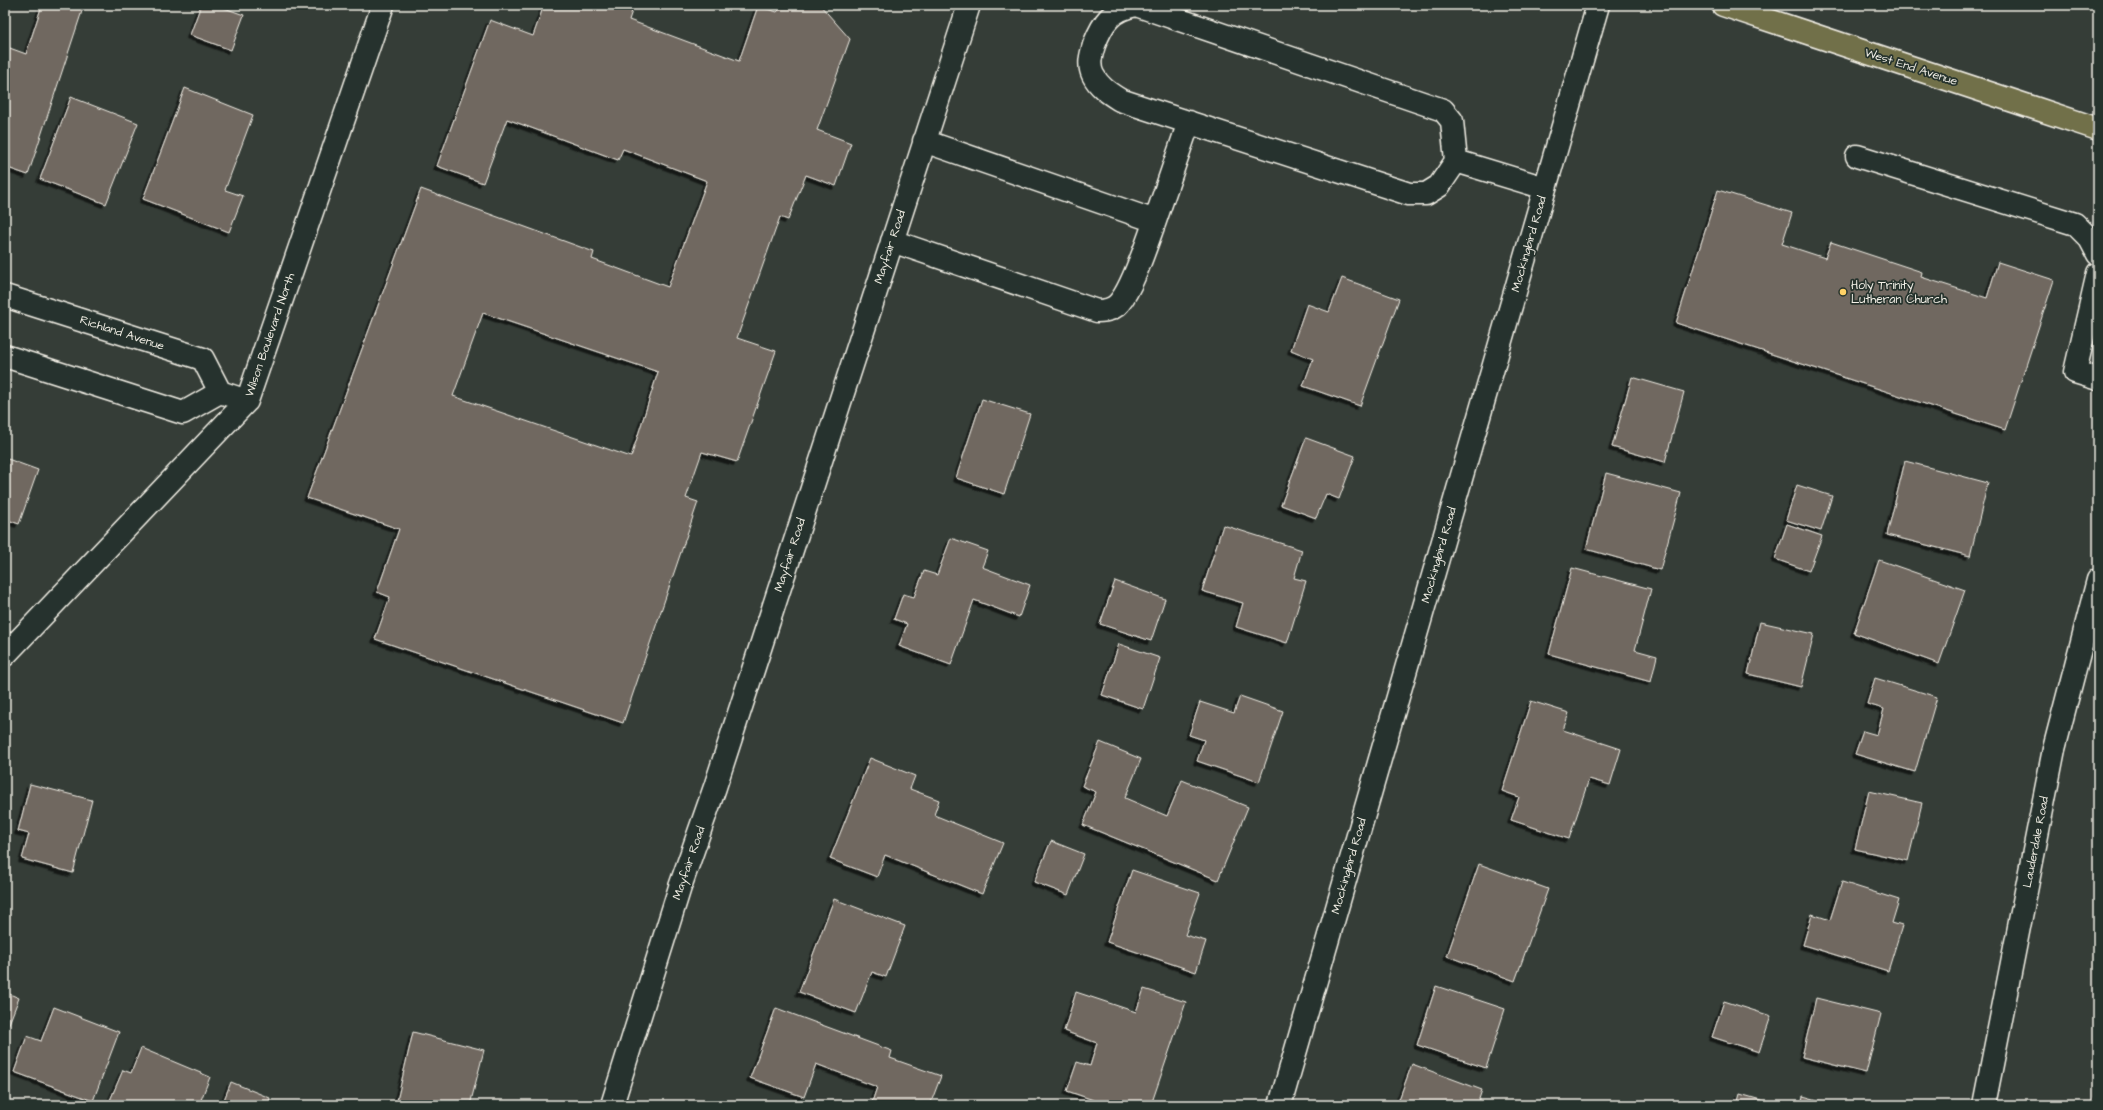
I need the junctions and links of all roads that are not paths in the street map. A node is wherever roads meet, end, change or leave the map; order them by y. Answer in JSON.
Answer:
{"nodes":[{"id":1,"x":383,"y":5,"type":"edge"},
{"id":2,"x":969,"y":5,"type":"edge"},
{"id":3,"x":1598,"y":5,"type":"edge"},
{"id":4,"x":1723,"y":5,"type":"edge"},
{"id":5,"x":1189,"y":122,"type":"junction"},
{"id":6,"x":2098,"y":129,"type":"edge"},
{"id":7,"x":924,"y":142,"type":"junction"},
{"id":8,"x":1857,"y":156,"type":"dead end"},
{"id":9,"x":1456,"y":161,"type":"junction"},
{"id":10,"x":1545,"y":188,"type":"junction"},
{"id":11,"x":1155,"y":221,"type":"junction"},
{"id":12,"x":892,"y":241,"type":"junction"},
{"id":13,"x":2098,"y":254,"type":"edge"},
{"id":14,"x":2098,"y":273,"type":"edge"},
{"id":15,"x":5,"y":296,"type":"edge"},
{"id":16,"x":5,"y":356,"type":"edge"},
{"id":17,"x":2098,"y":378,"type":"edge"},
{"id":18,"x":220,"y":392,"type":"junction"},
{"id":19,"x":247,"y":401,"type":"junction"},
{"id":20,"x":2097,"y":591,"type":"edge"},
{"id":21,"x":5,"y":655,"type":"edge"},
{"id":22,"x":612,"y":1105,"type":"edge"},
{"id":23,"x":1280,"y":1105,"type":"edge"},
{"id":24,"x":1984,"y":1105,"type":"edge"}],
"edges":[{"from":1,"to":19,"type":"street","name":"Wilson Boulevard North"},
{"from":2,"to":7,"type":"street","name":"Mayfair Road"},
{"from":3,"to":10,"type":"street","name":"Mockingbird Road"},
{"from":4,"to":6,"type":"main road","name":"West End Avenue"},
{"from":5,"to":9,"type":"street"},
{"from":5,"to":9,"type":"street"},
{"from":5,"to":11,"type":"street"},
{"from":7,"to":11,"type":"street"},
{"from":7,"to":12,"type":"street","name":"Mayfair Road"},
{"from":8,"to":13,"type":"street"},
{"from":9,"to":10,"type":"street"},
{"from":10,"to":23,"type":"street","name":"Mockingbird Road"},
{"from":11,"to":12,"type":"street"},
{"from":12,"to":22,"type":"street","name":"Mayfair Road"},
{"from":14,"to":17,"type":"street"},
{"from":15,"to":18,"type":"street","name":"Richland Avenue"},
{"from":16,"to":18,"type":"street"},
{"from":18,"to":19,"type":"street"},
{"from":19,"to":21,"type":"street","name":"Wilson Boulevard North"},
{"from":20,"to":24,"type":"street","name":"Lauderdale Road"}]}
